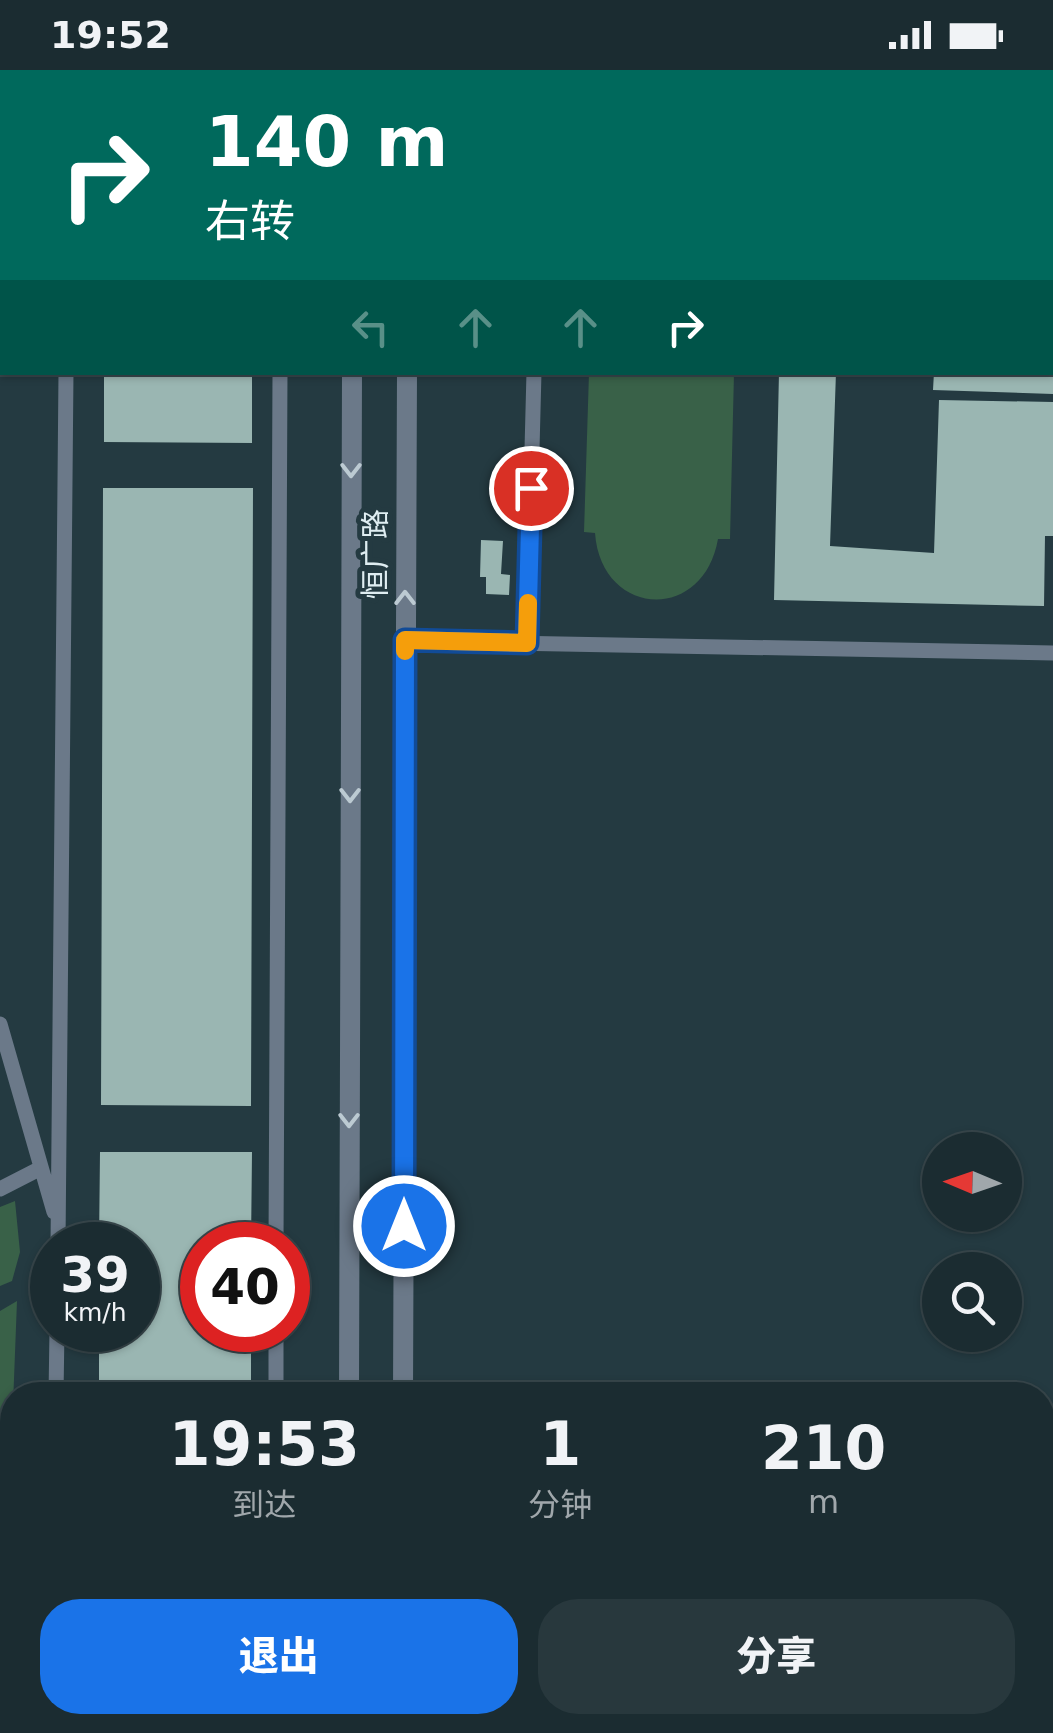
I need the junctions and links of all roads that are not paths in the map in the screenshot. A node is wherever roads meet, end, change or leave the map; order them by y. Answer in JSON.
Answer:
{"nodes":[{"id":1,"x":66,"y":375,"type":"edge"},
{"id":2,"x":280,"y":375,"type":"edge"},
{"id":3,"x":352,"y":375,"type":"edge"},
{"id":4,"x":407,"y":375,"type":"edge"},
{"id":5,"x":534,"y":375,"type":"edge"},
{"id":6,"x":405,"y":640,"type":"junction"},
{"id":7,"x":527,"y":643,"type":"junction"},
{"id":8,"x":1053,"y":653,"type":"edge"},
{"id":9,"x":0,"y":1024,"type":"edge"},
{"id":10,"x":41,"y":1168,"type":"junction"},
{"id":11,"x":0,"y":1188,"type":"edge"},
{"id":12,"x":54,"y":1222,"type":"edge"},
{"id":13,"x":58,"y":1222,"type":"edge"},
{"id":14,"x":276,"y":1222,"type":"edge"},
{"id":15,"x":57,"y":1352,"type":"edge"},
{"id":16,"x":276,"y":1352,"type":"edge"},
{"id":17,"x":56,"y":1382,"type":"edge"},
{"id":18,"x":276,"y":1382,"type":"edge"},
{"id":19,"x":349,"y":1382,"type":"edge"},
{"id":20,"x":403,"y":1382,"type":"edge"}],
"edges":[{"from":1,"to":13,"type":"lane"},
{"from":2,"to":14,"type":"lane"},
{"from":3,"to":19,"type":"street","name":"恒广路","one_way":true},
{"from":6,"to":4,"type":"street","name":"恒广路","one_way":true},
{"from":5,"to":7,"type":"lane"},
{"from":6,"to":7,"type":"lane"},
{"from":6,"to":20,"type":"street","name":"恒广路"},
{"from":7,"to":8,"type":"lane"},
{"from":9,"to":10,"type":"lane"},
{"from":10,"to":11,"type":"lane"},
{"from":10,"to":12,"type":"lane"},
{"from":15,"to":17,"type":"lane"},
{"from":16,"to":18,"type":"lane"}]}
